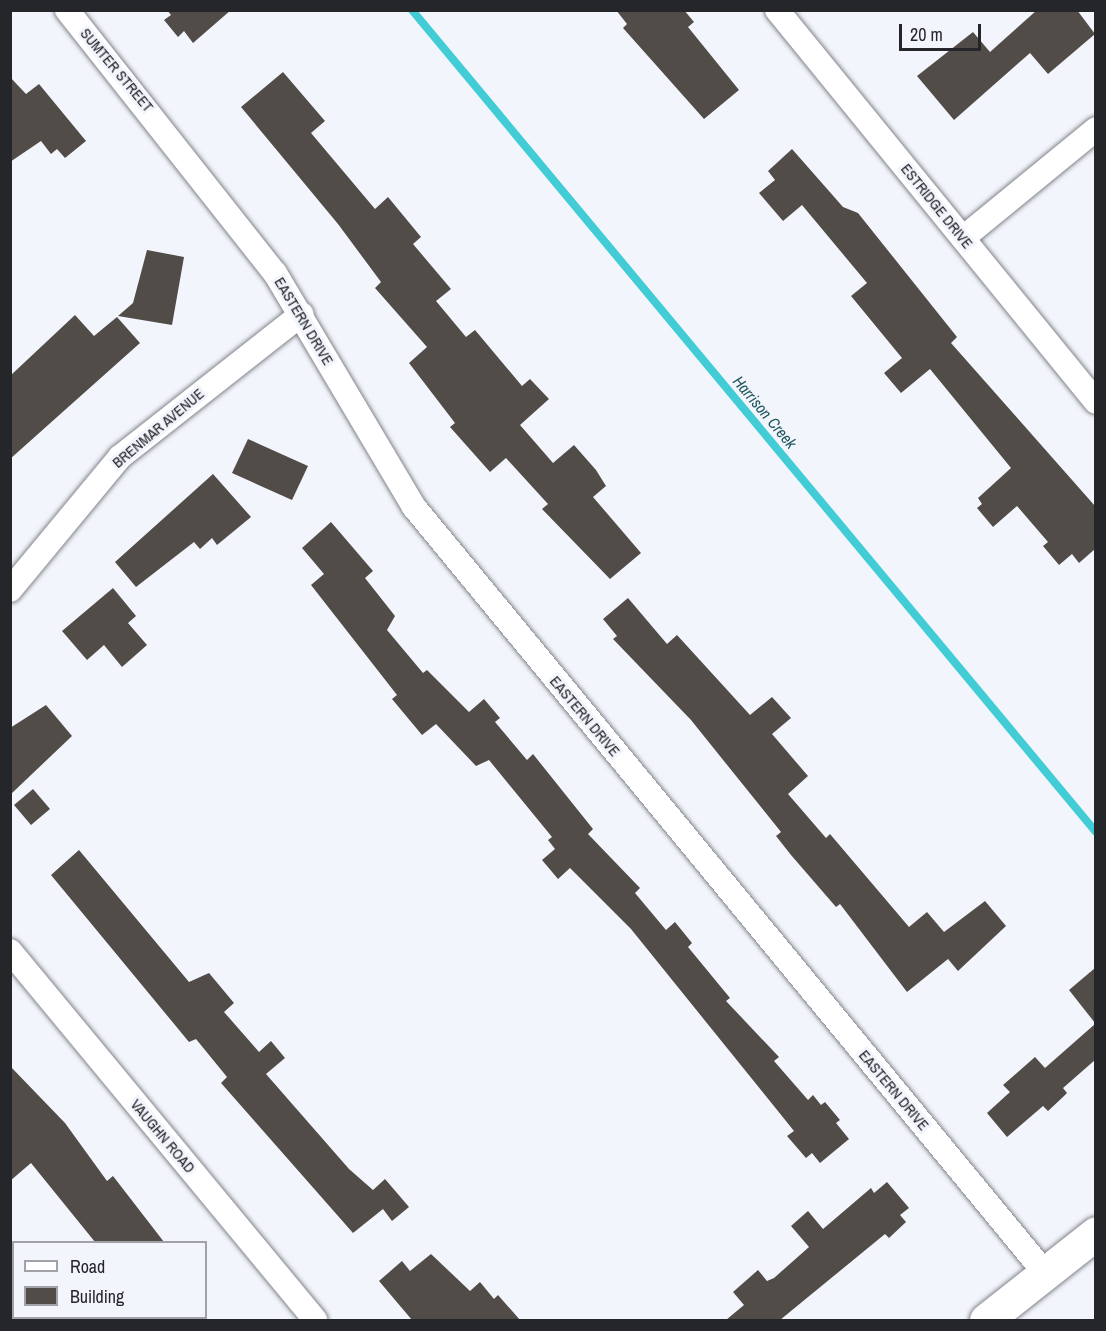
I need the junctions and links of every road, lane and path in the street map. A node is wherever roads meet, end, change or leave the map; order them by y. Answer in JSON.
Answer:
{"nodes":[{"id":1,"x":67,"y":10,"type":"edge"},
{"id":2,"x":777,"y":10,"type":"edge"},
{"id":3,"x":1095,"y":129,"type":"edge"},
{"id":4,"x":166,"y":130,"type":"joint"},
{"id":5,"x":963,"y":238,"type":"junction"},
{"id":6,"x":302,"y":314,"type":"junction"},
{"id":7,"x":1095,"y":402,"type":"edge"},
{"id":8,"x":10,"y":590,"type":"edge"},
{"id":9,"x":10,"y":951,"type":"edge"},
{"id":10,"x":1095,"y":1233,"type":"edge"},
{"id":11,"x":1045,"y":1273,"type":"junction"},
{"id":12,"x":315,"y":1320,"type":"edge"},
{"id":13,"x":986,"y":1320,"type":"edge"}],
"edges":[{"from":1,"to":4,"type":"street","name":"SUMTER STREET"},
{"from":2,"to":5,"type":"street","name":"ESTRIDGE DRIVE"},
{"from":3,"to":5,"type":"street"},
{"from":4,"to":6,"type":"street","name":"EASTERN DRIVE"},
{"from":5,"to":7,"type":"street","name":"ESTRIDGE DRIVE"},
{"from":6,"to":8,"type":"street","name":"BRENMAR AVENUE"},
{"from":6,"to":11,"type":"street","name":"EASTERN DRIVE"},
{"from":9,"to":12,"type":"street","name":"VAUGHN ROAD"},
{"from":10,"to":11,"type":"street"},
{"from":11,"to":13,"type":"street"}]}
